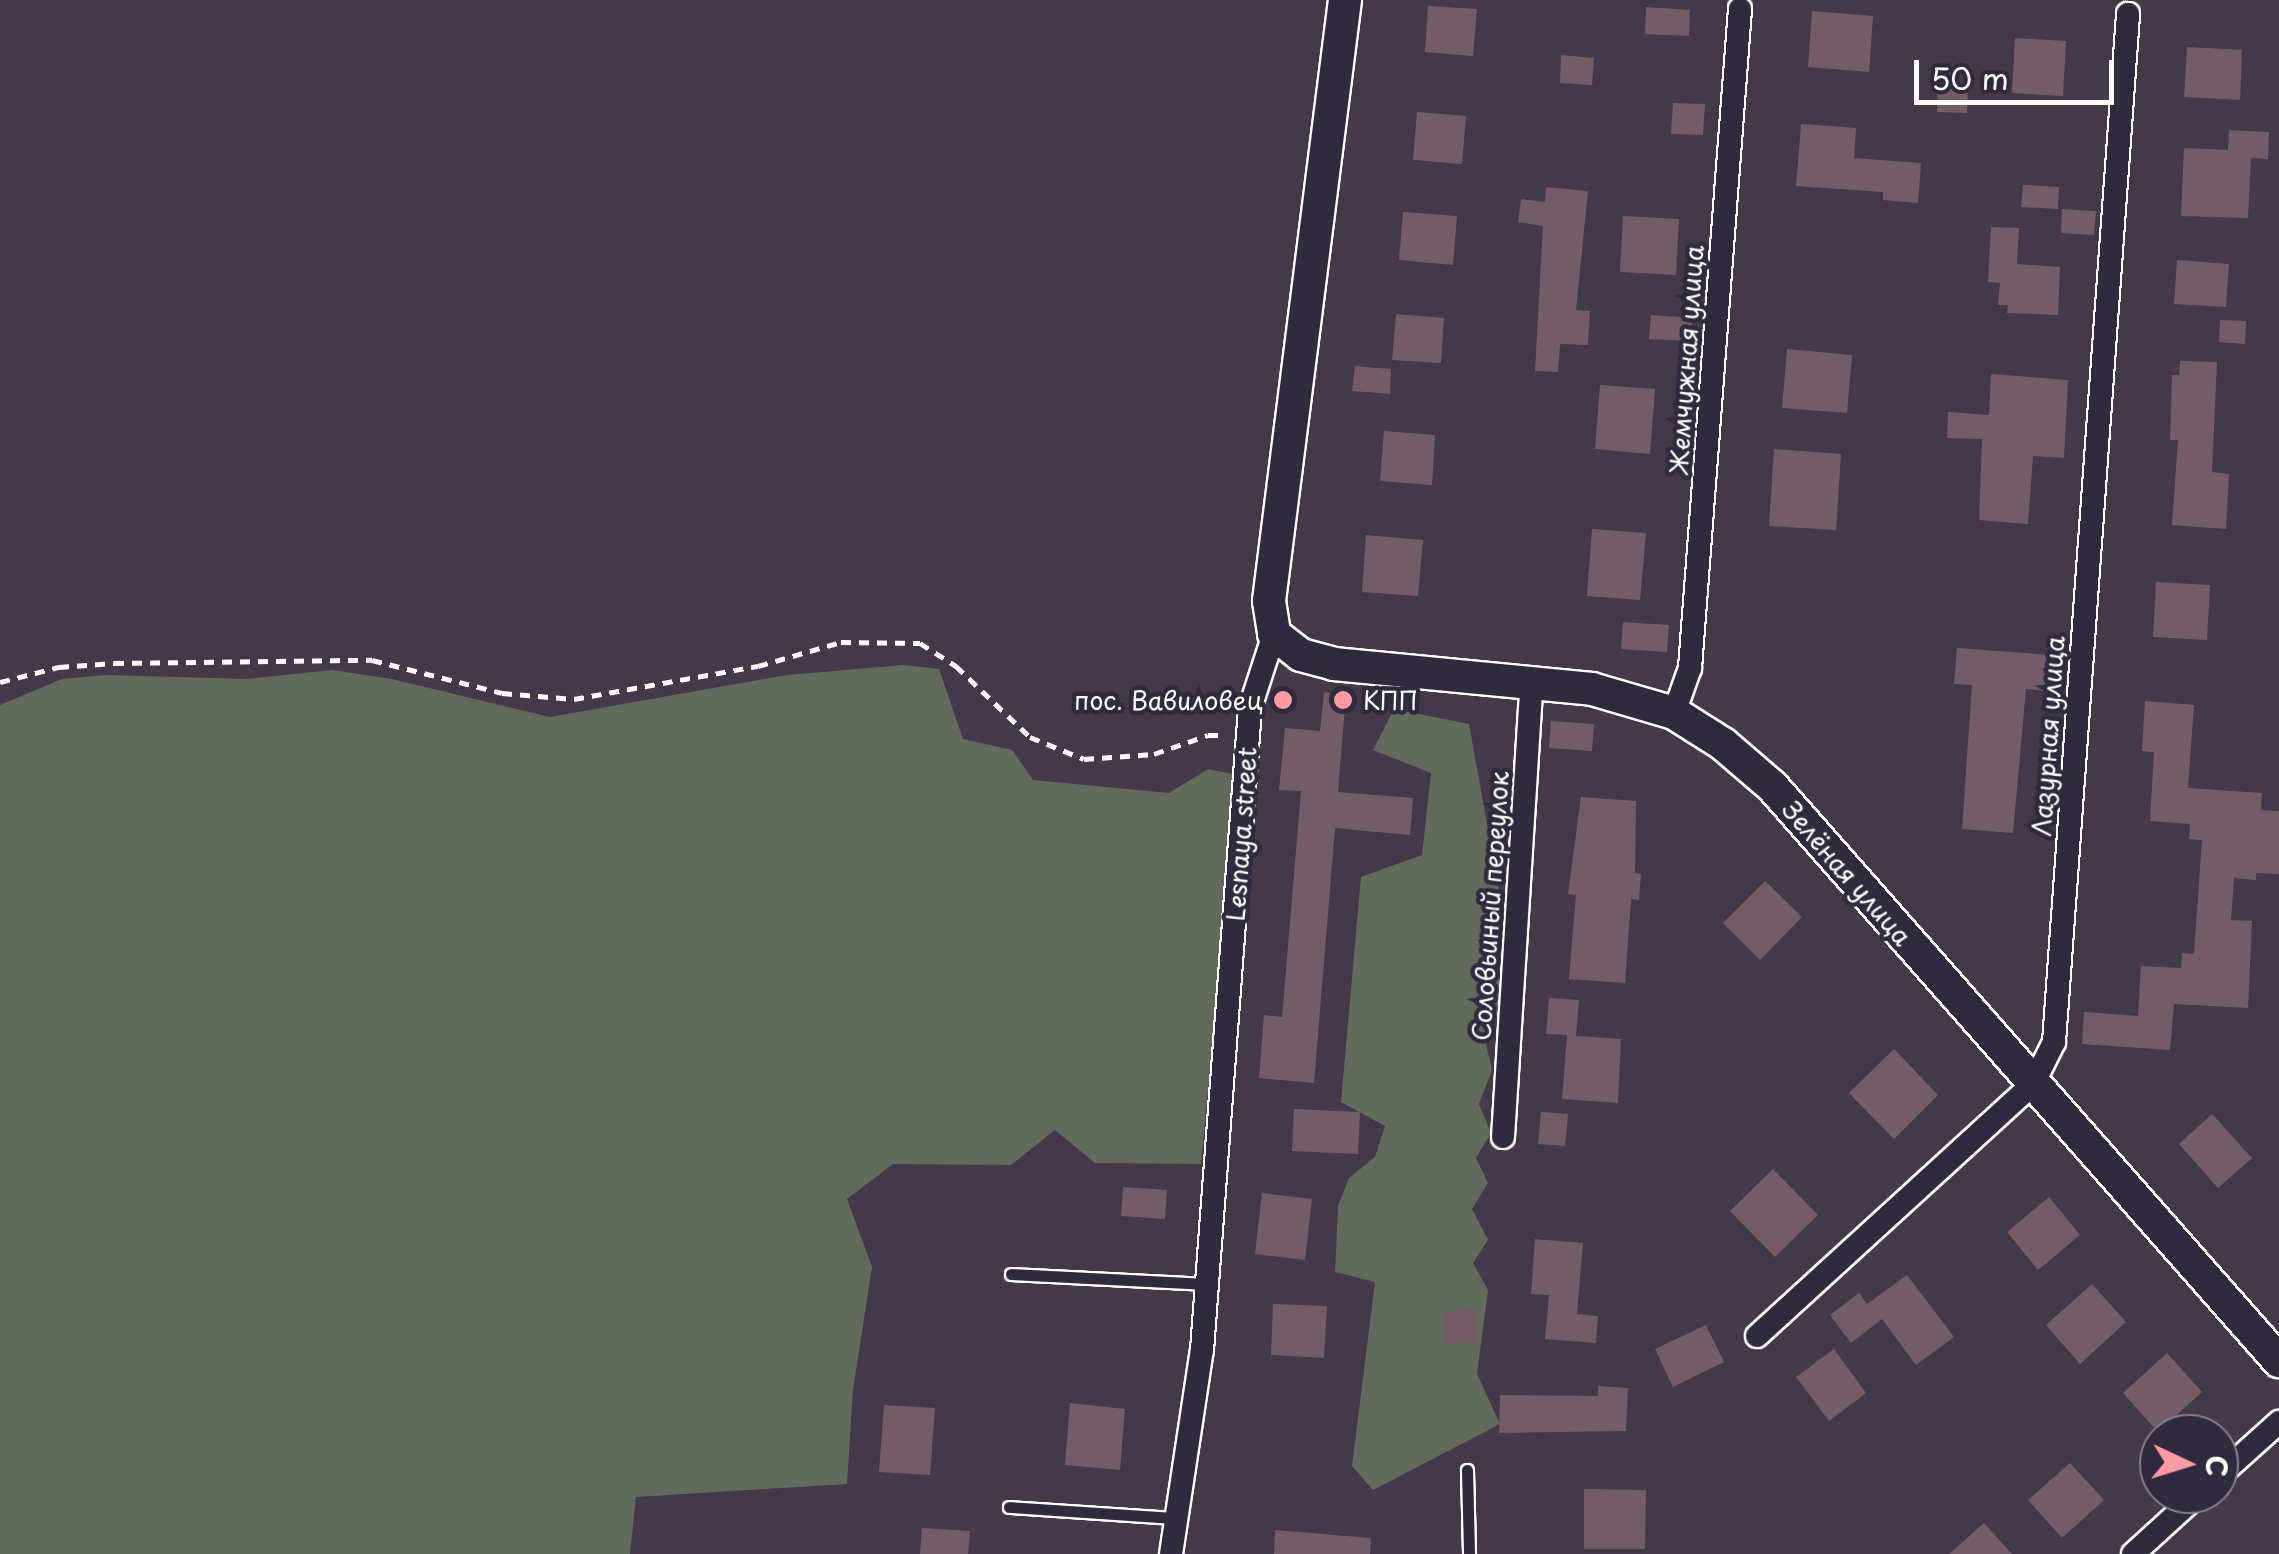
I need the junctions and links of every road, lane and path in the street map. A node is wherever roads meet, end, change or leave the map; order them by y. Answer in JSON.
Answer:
{"nodes":[{"id":1,"x":1344,"y":0,"type":"edge"},
{"id":2,"x":1740,"y":9,"type":"dead end"},
{"id":3,"x":2128,"y":14,"type":"dead end"},
{"id":4,"x":1274,"y":634,"type":"junction"},
{"id":5,"x":1532,"y":680,"type":"junction"},
{"id":6,"x":0,"y":682,"type":"edge"},
{"id":7,"x":1674,"y":713,"type":"junction"},
{"id":8,"x":1248,"y":735,"type":"junction"},
{"id":9,"x":2033,"y":1084,"type":"junction"},
{"id":10,"x":1503,"y":1137,"type":"dead end"},
{"id":11,"x":1012,"y":1274,"type":"dead end"},
{"id":12,"x":1207,"y":1284,"type":"junction"},
{"id":13,"x":1757,"y":1336,"type":"dead end"},
{"id":14,"x":2279,"y":1361,"type":"edge"},
{"id":15,"x":2279,"y":1422,"type":"edge"},
{"id":16,"x":2239,"y":1458,"type":"edge"},
{"id":17,"x":1466,"y":1470,"type":"dead end"},
{"id":18,"x":1010,"y":1507,"type":"dead end"},
{"id":19,"x":2178,"y":1514,"type":"edge"},
{"id":20,"x":1176,"y":1518,"type":"junction"},
{"id":21,"x":1171,"y":1554,"type":"edge"},
{"id":22,"x":1468,"y":1554,"type":"edge"},
{"id":23,"x":2134,"y":1554,"type":"edge"}],
"edges":[{"from":1,"to":4,"type":"street","name":"Lesnaya street"},
{"from":2,"to":7,"type":"street","name":"Жемчужная улица"},
{"from":3,"to":9,"type":"street","name":"Лазурная улица"},
{"from":4,"to":5,"type":"street","name":"Зелёная улица"},
{"from":4,"to":8,"type":"street","name":"Lesnaya street"},
{"from":5,"to":7,"type":"street","name":"Зелёная улица"},
{"from":5,"to":10,"type":"street","name":"Соловьиный переулок"},
{"from":6,"to":8,"type":"path"},
{"from":7,"to":9,"type":"street","name":"Зелёная улица"},
{"from":8,"to":12,"type":"street","name":"Lesnaya street"},
{"from":9,"to":13,"type":"street","name":"Лазурная улица"},
{"from":9,"to":14,"type":"street","name":"Зелёная улица"},
{"from":11,"to":12,"type":"lane"},
{"from":12,"to":20,"type":"street","name":"Lesnaya street"},
{"from":15,"to":16,"type":"street"},
{"from":17,"to":22,"type":"lane"},
{"from":18,"to":20,"type":"lane"},
{"from":19,"to":23,"type":"street"},
{"from":20,"to":21,"type":"street","name":"Lesnaya street"}]}
